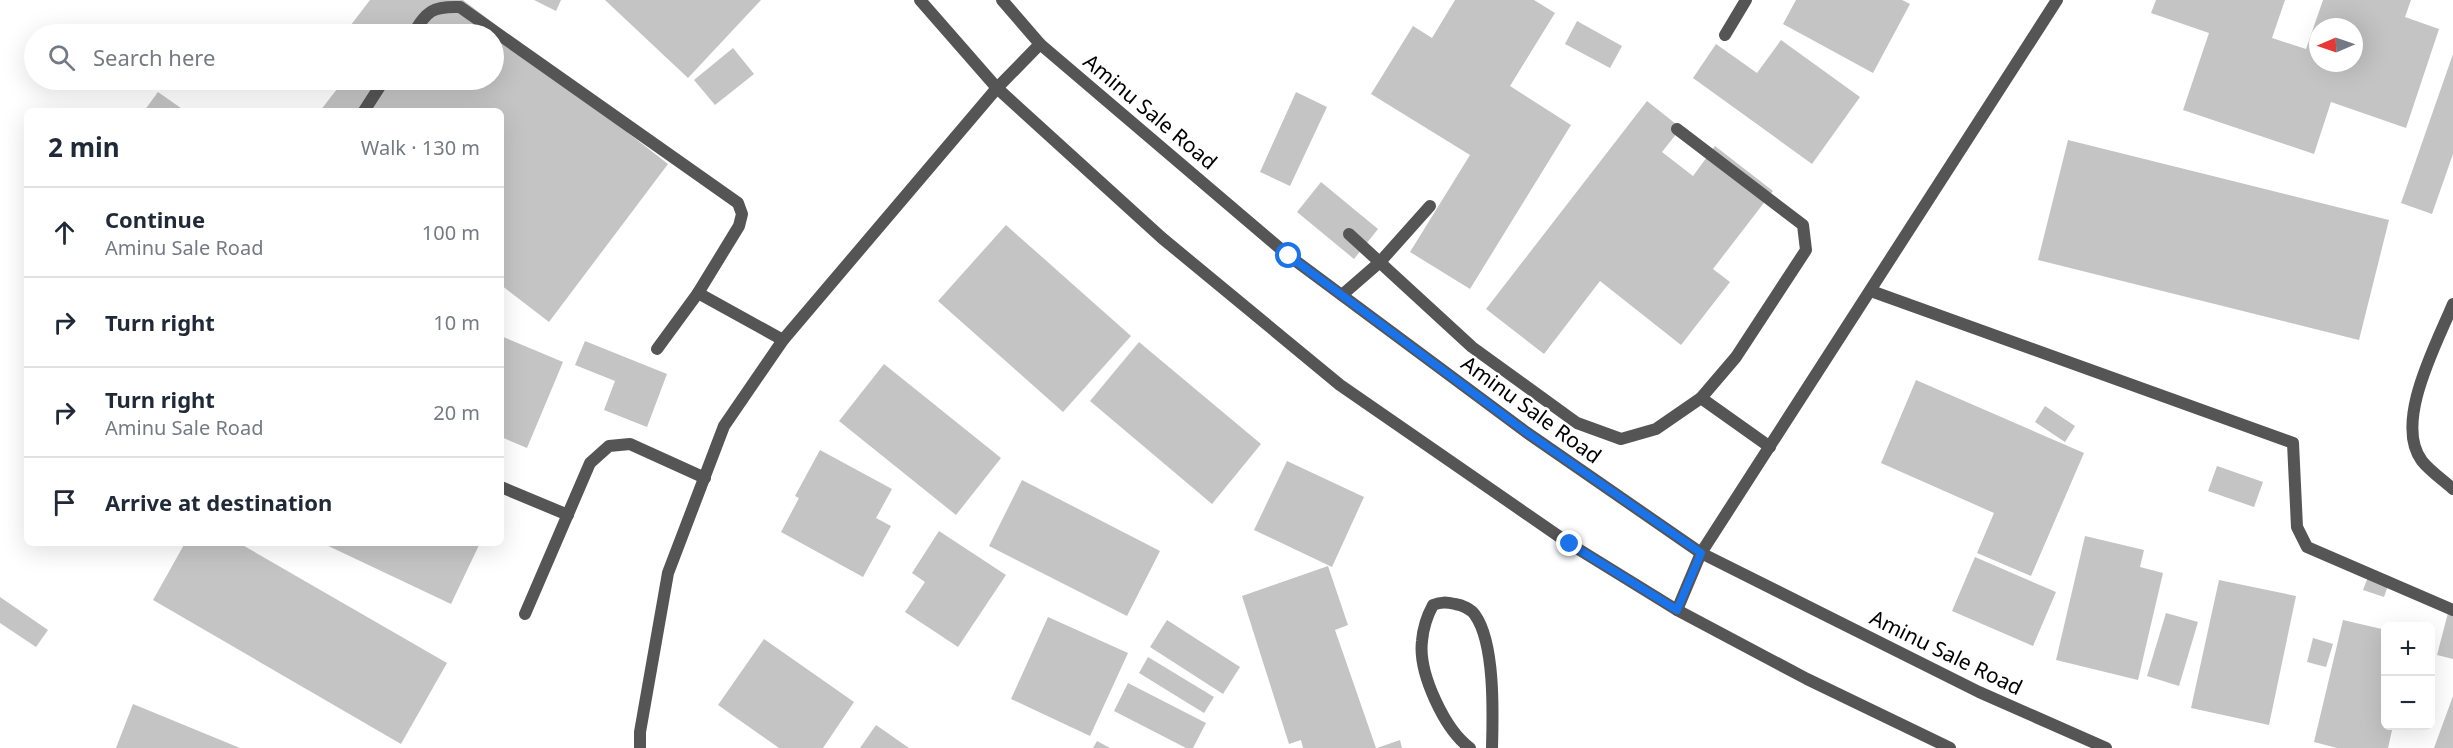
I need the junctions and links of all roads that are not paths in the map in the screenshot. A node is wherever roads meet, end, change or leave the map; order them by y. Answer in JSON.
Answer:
{"nodes":[{"id":1,"x":920,"y":0,"type":"edge"},
{"id":2,"x":1002,"y":0,"type":"edge"},
{"id":3,"x":1746,"y":0,"type":"edge"},
{"id":4,"x":2057,"y":0,"type":"edge"},
{"id":5,"x":420,"y":24,"type":"edge"},
{"id":6,"x":484,"y":24,"type":"edge"},
{"id":7,"x":1725,"y":35,"type":"dead end"},
{"id":8,"x":504,"y":38,"type":"edge"},
{"id":9,"x":1040,"y":44,"type":"junction"},
{"id":10,"x":998,"y":88,"type":"junction"},
{"id":11,"x":378,"y":90,"type":"edge"},
{"id":12,"x":366,"y":108,"type":"edge"},
{"id":13,"x":1677,"y":129,"type":"dead end"},
{"id":14,"x":1430,"y":206,"type":"dead end"},
{"id":15,"x":1349,"y":234,"type":"dead end"},
{"id":16,"x":1380,"y":262,"type":"junction"},
{"id":17,"x":1871,"y":291,"type":"junction"},
{"id":18,"x":698,"y":293,"type":"junction"},
{"id":19,"x":1342,"y":295,"type":"junction"},
{"id":20,"x":2453,"y":304,"type":"edge"},
{"id":21,"x":783,"y":340,"type":"junction"},
{"id":22,"x":657,"y":349,"type":"dead end"},
{"id":23,"x":1701,"y":398,"type":"junction"},
{"id":24,"x":1770,"y":447,"type":"junction"},
{"id":25,"x":705,"y":478,"type":"junction"},
{"id":26,"x":504,"y":488,"type":"edge"},
{"id":27,"x":2453,"y":489,"type":"edge"},
{"id":28,"x":567,"y":515,"type":"junction"},
{"id":29,"x":1701,"y":553,"type":"junction"},
{"id":30,"x":1677,"y":610,"type":"junction"},
{"id":31,"x":2453,"y":610,"type":"edge"},
{"id":32,"x":525,"y":614,"type":"dead end"},
{"id":33,"x":640,"y":748,"type":"edge"},
{"id":34,"x":1470,"y":748,"type":"edge"},
{"id":35,"x":1492,"y":748,"type":"edge"},
{"id":36,"x":1950,"y":748,"type":"edge"},
{"id":37,"x":2106,"y":748,"type":"edge"}],
"edges":[{"from":1,"to":10,"type":"street"},
{"from":2,"to":9,"type":"street","name":"Aminu Sale Road"},
{"from":3,"to":7,"type":"street"},
{"from":4,"to":17,"type":"street"},
{"from":5,"to":6,"type":"street"},
{"from":8,"to":18,"type":"street"},
{"from":9,"to":10,"type":"street"},
{"from":9,"to":19,"type":"street","name":"Aminu Sale Road"},
{"from":10,"to":21,"type":"street"},
{"from":10,"to":30,"type":"street"},
{"from":11,"to":12,"type":"street"},
{"from":13,"to":23,"type":"street"},
{"from":14,"to":16,"type":"street"},
{"from":15,"to":16,"type":"street"},
{"from":16,"to":19,"type":"street"},
{"from":16,"to":23,"type":"street"},
{"from":17,"to":24,"type":"street"},
{"from":17,"to":31,"type":"street"},
{"from":18,"to":21,"type":"street"},
{"from":18,"to":22,"type":"street"},
{"from":19,"to":29,"type":"street","name":"Aminu Sale Road"},
{"from":20,"to":27,"type":"street"},
{"from":21,"to":25,"type":"street"},
{"from":23,"to":24,"type":"street"},
{"from":24,"to":29,"type":"street"},
{"from":25,"to":28,"type":"street"},
{"from":25,"to":33,"type":"street"},
{"from":26,"to":28,"type":"street"},
{"from":28,"to":32,"type":"street"},
{"from":29,"to":30,"type":"street"},
{"from":29,"to":37,"type":"street","name":"Aminu Sale Road"},
{"from":30,"to":36,"type":"street"},
{"from":34,"to":35,"type":"street"}]}
